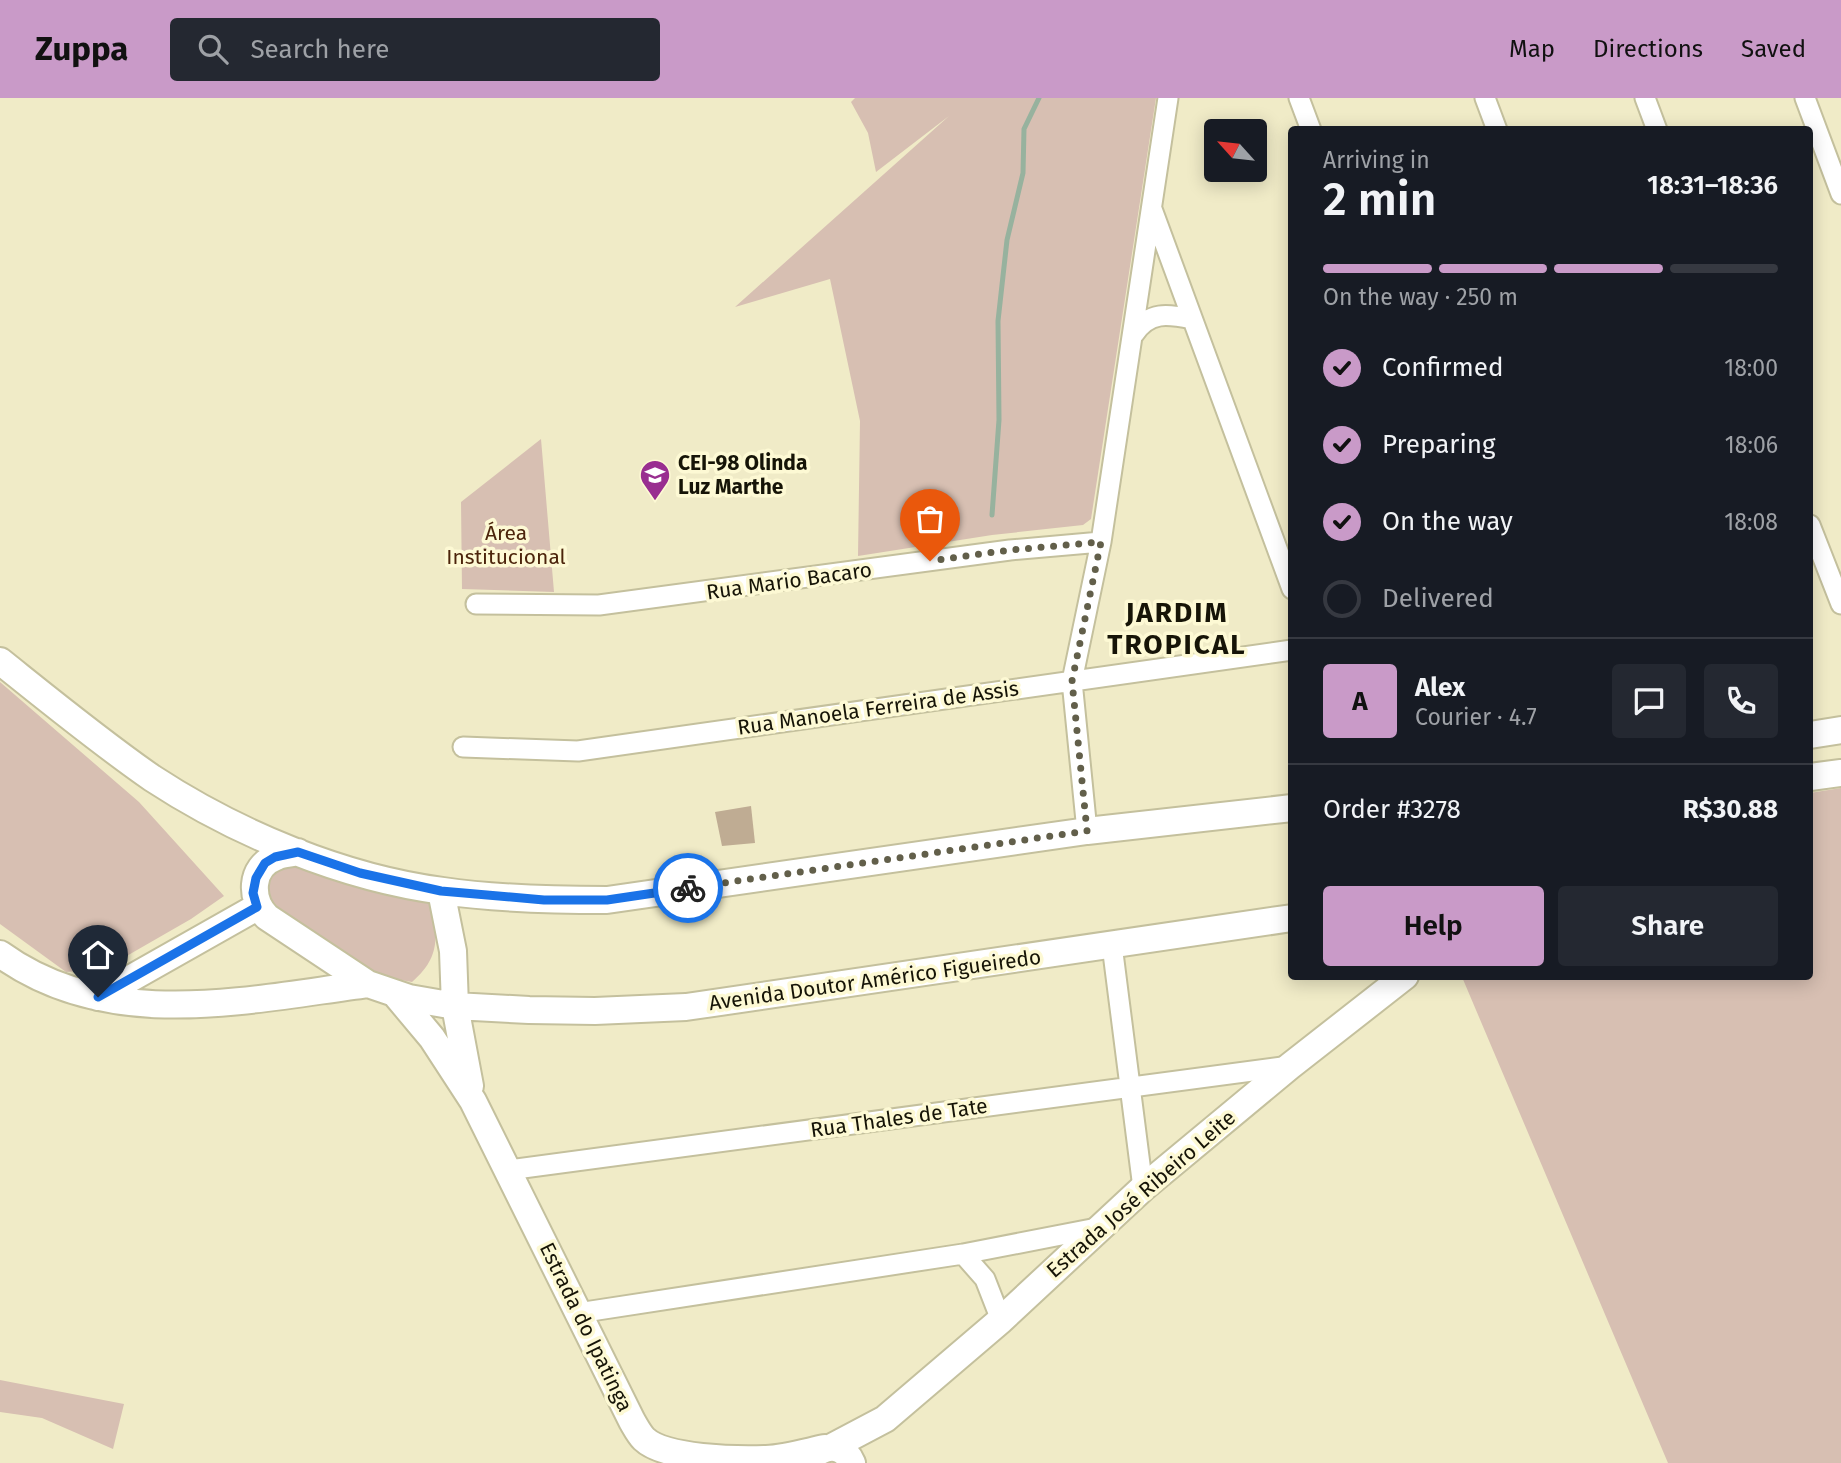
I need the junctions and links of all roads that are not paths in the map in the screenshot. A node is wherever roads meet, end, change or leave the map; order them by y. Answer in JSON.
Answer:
{"nodes":[{"id":1,"x":1168,"y":98,"type":"edge"},
{"id":2,"x":1299,"y":98,"type":"edge"},
{"id":3,"x":1485,"y":98,"type":"edge"},
{"id":4,"x":1645,"y":98,"type":"edge"},
{"id":5,"x":1805,"y":98,"type":"edge"},
{"id":6,"x":1310,"y":126,"type":"edge"},
{"id":7,"x":1496,"y":126,"type":"edge"},
{"id":8,"x":1656,"y":126,"type":"edge"},
{"id":9,"x":1841,"y":194,"type":"edge"},
{"id":10,"x":1152,"y":206,"type":"junction"},
{"id":11,"x":1192,"y":319,"type":"junction"},
{"id":12,"x":1134,"y":334,"type":"junction"},
{"id":13,"x":1101,"y":542,"type":"junction"},
{"id":14,"x":1813,"y":542,"type":"edge"},
{"id":15,"x":1819,"y":576,"type":"edge"},
{"id":16,"x":1288,"y":578,"type":"edge"},
{"id":17,"x":476,"y":604,"type":"dead end"},
{"id":18,"x":1841,"y":604,"type":"edge"},
{"id":19,"x":1288,"y":651,"type":"edge"},
{"id":20,"x":0,"y":662,"type":"edge"},
{"id":21,"x":1072,"y":681,"type":"junction"},
{"id":22,"x":1841,"y":730,"type":"edge"},
{"id":23,"x":1813,"y":735,"type":"edge"},
{"id":24,"x":463,"y":747,"type":"dead end"},
{"id":25,"x":1841,"y":773,"type":"edge"},
{"id":26,"x":1813,"y":777,"type":"edge"},
{"id":27,"x":1286,"y":810,"type":"edge"},
{"id":28,"x":1087,"y":831,"type":"junction"},
{"id":29,"x":298,"y":852,"type":"junction"},
{"id":30,"x":441,"y":891,"type":"junction"},
{"id":31,"x":257,"y":907,"type":"junction"},
{"id":32,"x":1288,"y":919,"type":"edge"},
{"id":33,"x":1112,"y":945,"type":"junction"},
{"id":34,"x":453,"y":951,"type":"junction"},
{"id":35,"x":0,"y":954,"type":"edge"},
{"id":36,"x":1373,"y":980,"type":"edge"},
{"id":37,"x":1400,"y":980,"type":"edge"},
{"id":38,"x":368,"y":984,"type":"junction"},
{"id":39,"x":98,"y":997,"type":"junction"},
{"id":40,"x":402,"y":997,"type":"junction"},
{"id":41,"x":455,"y":1006,"type":"junction"},
{"id":42,"x":1353,"y":1016,"type":"junction"},
{"id":43,"x":1290,"y":1066,"type":"junction"},
{"id":44,"x":1130,"y":1087,"type":"junction"},
{"id":45,"x":473,"y":1101,"type":"junction"},
{"id":46,"x":508,"y":1170,"type":"junction"},
{"id":47,"x":1143,"y":1188,"type":"junction"},
{"id":48,"x":1102,"y":1227,"type":"junction"},
{"id":49,"x":963,"y":1254,"type":"junction"},
{"id":50,"x":578,"y":1312,"type":"junction"},
{"id":51,"x":1001,"y":1320,"type":"junction"},
{"id":52,"x":885,"y":1419,"type":"junction"},
{"id":53,"x":830,"y":1455,"type":"edge"},
{"id":54,"x":773,"y":1461,"type":"edge"},
{"id":55,"x":859,"y":1463,"type":"edge"}],
"edges":[{"from":1,"to":10,"type":"street"},
{"from":2,"to":6,"type":"street"},
{"from":3,"to":7,"type":"street"},
{"from":4,"to":8,"type":"street"},
{"from":5,"to":9,"type":"street"},
{"from":10,"to":11,"type":"street"},
{"from":10,"to":12,"type":"street"},
{"from":11,"to":12,"type":"street"},
{"from":11,"to":16,"type":"street"},
{"from":12,"to":13,"type":"street"},
{"from":13,"to":17,"type":"street","name":"Rua Mario Bacaro"},
{"from":13,"to":21,"type":"street"},
{"from":14,"to":15,"type":"street"},
{"from":15,"to":18,"type":"street"},
{"from":19,"to":21,"type":"street","name":"Rua Manoela Ferreira de Assis"},
{"from":20,"to":29,"type":"main road"},
{"from":21,"to":24,"type":"street","name":"Rua Manoela Ferreira de Assis"},
{"from":21,"to":28,"type":"street"},
{"from":22,"to":23,"type":"main road"},
{"from":25,"to":26,"type":"main road"},
{"from":27,"to":28,"type":"main road"},
{"from":28,"to":30,"type":"main road"},
{"from":29,"to":30,"type":"main road"},
{"from":29,"to":31,"type":"main road"},
{"from":30,"to":34,"type":"main road"},
{"from":31,"to":38,"type":"main road","name":"Avenida Doutor Américo Figueiredo"},
{"from":31,"to":39,"type":"main road"},
{"from":32,"to":33,"type":"main road","name":"Avenida Doutor Américo Figueiredo"},
{"from":33,"to":41,"type":"main road","name":"Avenida Doutor Américo Figueiredo"},
{"from":33,"to":44,"type":"street"},
{"from":34,"to":40,"type":"main road"},
{"from":34,"to":41,"type":"main road"},
{"from":35,"to":39,"type":"main road","name":"Avenida Doutor Américo Figueiredo"},
{"from":36,"to":42,"type":"main road"},
{"from":37,"to":42,"type":"main road","name":"Estrada José Ribeiro Leite"},
{"from":38,"to":39,"type":"main road","name":"Avenida Doutor Américo Figueiredo"},
{"from":38,"to":40,"type":"main road","name":"Avenida Doutor Américo Figueiredo"},
{"from":40,"to":41,"type":"main road","name":"Avenida Doutor Américo Figueiredo"},
{"from":40,"to":45,"type":"main road","name":"Estrada do Ipatinga"},
{"from":41,"to":45,"type":"main road","name":"Estrada do Ipatinga"},
{"from":42,"to":43,"type":"main road","name":"Estrada José Ribeiro Leite"},
{"from":43,"to":44,"type":"street","name":"Rua Thales de Tate"},
{"from":43,"to":47,"type":"main road","name":"Estrada José Ribeiro Leite"},
{"from":44,"to":46,"type":"street","name":"Rua Thales de Tate"},
{"from":44,"to":47,"type":"street"},
{"from":45,"to":46,"type":"main road","name":"Estrada do Ipatinga"},
{"from":46,"to":50,"type":"main road","name":"Estrada do Ipatinga"},
{"from":47,"to":48,"type":"main road","name":"Estrada José Ribeiro Leite"},
{"from":48,"to":49,"type":"street"},
{"from":48,"to":51,"type":"main road","name":"Estrada José Ribeiro Leite"},
{"from":49,"to":50,"type":"street"},
{"from":49,"to":51,"type":"street"},
{"from":50,"to":54,"type":"main road","name":"Estrada do Ipatinga"},
{"from":51,"to":52,"type":"main road","name":"Estrada José Ribeiro Leite"},
{"from":52,"to":53,"type":"main road","name":"Estrada José Ribeiro Leite"},
{"from":52,"to":55,"type":"main road","name":"Estrada José Ribeiro Leite"},
{"from":53,"to":54,"type":"main road","name":"Estrada do Ipatinga"}]}
